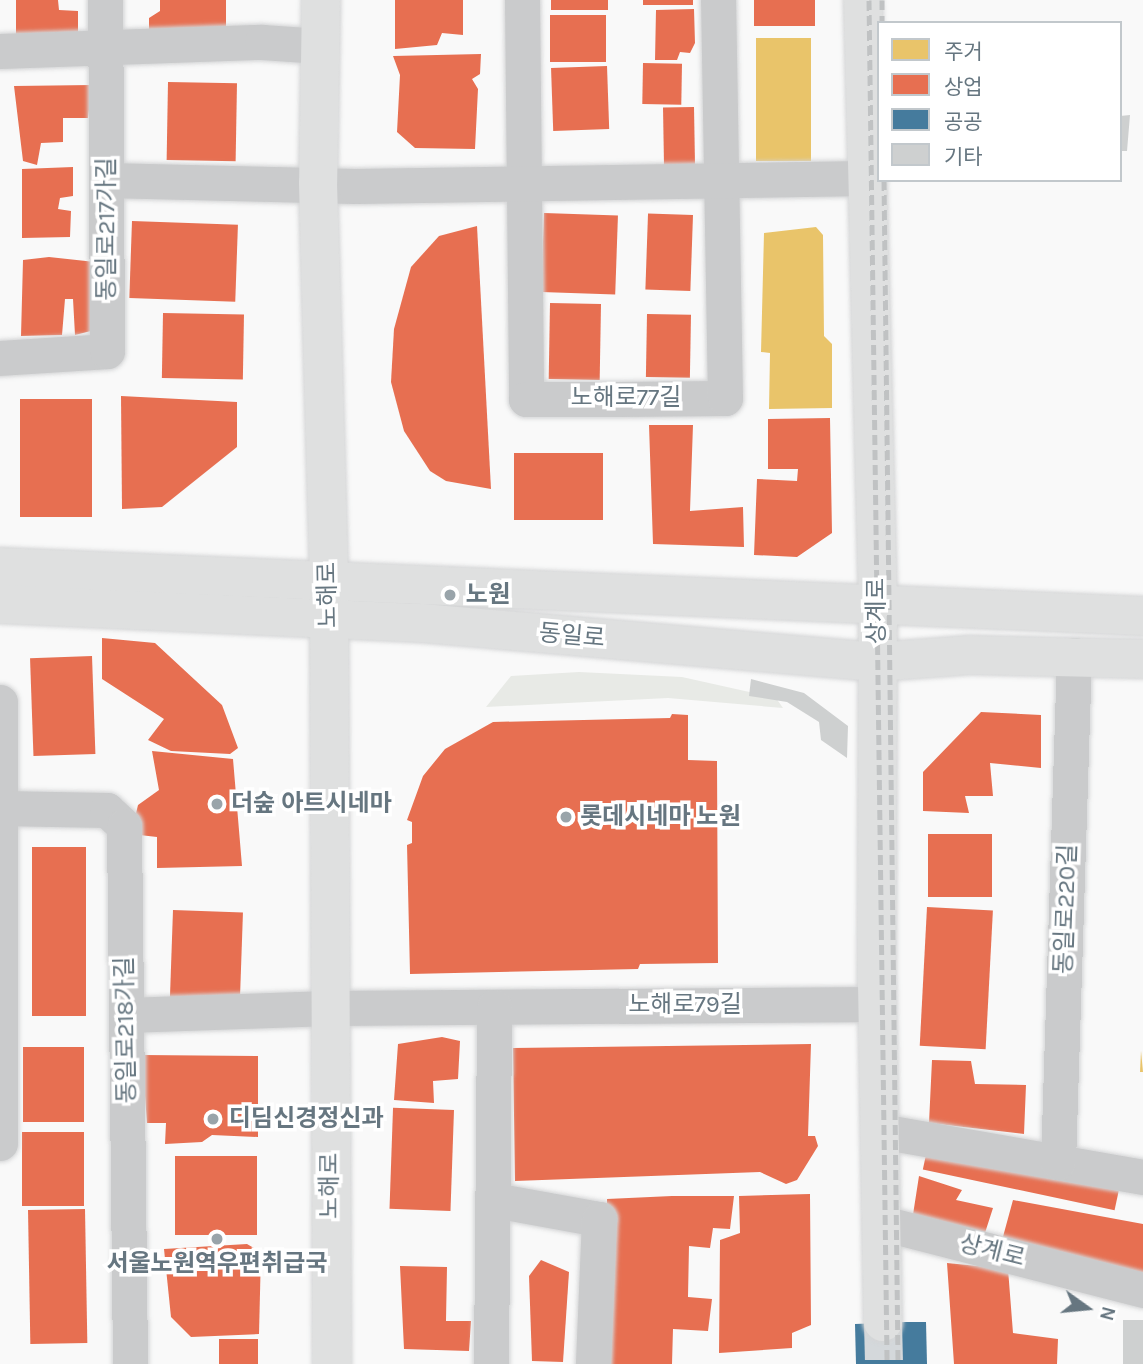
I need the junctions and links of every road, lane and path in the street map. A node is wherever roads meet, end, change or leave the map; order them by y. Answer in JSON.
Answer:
{"nodes":[{"id":1,"x":105,"y":0,"type":"edge"},
{"id":2,"x":321,"y":0,"type":"edge"},
{"id":3,"x":522,"y":0,"type":"edge"},
{"id":4,"x":718,"y":0,"type":"edge"},
{"id":5,"x":863,"y":0,"type":"edge"},
{"id":6,"x":321,"y":46,"type":"junction"},
{"id":7,"x":105,"y":50,"type":"junction"},
{"id":8,"x":0,"y":51,"type":"edge"},
{"id":9,"x":867,"y":178,"type":"junction"},
{"id":10,"x":106,"y":180,"type":"junction"},
{"id":11,"x":717,"y":181,"type":"junction"},
{"id":12,"x":318,"y":183,"type":"junction"},
{"id":13,"x":522,"y":183,"type":"junction"},
{"id":14,"x":0,"y":357,"type":"edge"},
{"id":15,"x":0,"y":567,"type":"edge"},
{"id":16,"x":329,"y":579,"type":"junction"},
{"id":17,"x":0,"y":604,"type":"edge"},
{"id":18,"x":878,"y":607,"type":"junction"},
{"id":19,"x":1143,"y":616,"type":"edge"},
{"id":20,"x":329,"y":621,"type":"junction"},
{"id":21,"x":1074,"y":655,"type":"junction"},
{"id":22,"x":1143,"y":659,"type":"edge"},
{"id":23,"x":876,"y":662,"type":"junction"},
{"id":24,"x":0,"y":702,"type":"edge"},
{"id":25,"x":1,"y":808,"type":"edge"},
{"id":26,"x":877,"y":1004,"type":"junction"},
{"id":27,"x":494,"y":1007,"type":"junction"},
{"id":28,"x":329,"y":1008,"type":"junction"},
{"id":29,"x":126,"y":1015,"type":"junction"},
{"id":30,"x":880,"y":1131,"type":"junction"},
{"id":31,"x":0,"y":1143,"type":"edge"},
{"id":32,"x":1058,"y":1163,"type":"junction"},
{"id":33,"x":1143,"y":1177,"type":"edge"},
{"id":34,"x":494,"y":1200,"type":"junction"},
{"id":35,"x":882,"y":1223,"type":"junction"},
{"id":36,"x":1143,"y":1290,"type":"edge"},
{"id":37,"x":883,"y":1322,"type":"tunnel mouth"},
{"id":38,"x":130,"y":1364,"type":"edge"},
{"id":39,"x":332,"y":1364,"type":"edge"},
{"id":40,"x":491,"y":1364,"type":"edge"},
{"id":41,"x":593,"y":1364,"type":"edge"}],
"edges":[{"from":1,"to":7,"type":"street","name":"동일로217가길"},
{"from":2,"to":6,"type":"main road","name":"노해로"},
{"from":3,"to":13,"type":"street"},
{"from":4,"to":11,"type":"street"},
{"from":5,"to":9,"type":"main road","name":"상계로"},
{"from":6,"to":7,"type":"street"},
{"from":6,"to":12,"type":"main road","name":"노해로"},
{"from":7,"to":8,"type":"street"},
{"from":7,"to":10,"type":"street","name":"동일로217가길"},
{"from":9,"to":11,"type":"street"},
{"from":9,"to":18,"type":"main road","name":"상계로"},
{"from":10,"to":12,"type":"street"},
{"from":10,"to":14,"type":"street","name":"동일로217가길"},
{"from":11,"to":13,"type":"street"},
{"from":11,"to":13,"type":"street","name":"노해로77길"},
{"from":12,"to":13,"type":"street"},
{"from":12,"to":16,"type":"main road","name":"노해로"},
{"from":15,"to":16,"type":"main road","name":"동일로"},
{"from":16,"to":18,"type":"main road","name":"동일로"},
{"from":16,"to":20,"type":"main road","name":"노해로"},
{"from":17,"to":20,"type":"main road","name":"동일로"},
{"from":18,"to":19,"type":"main road","name":"동일로"},
{"from":18,"to":23,"type":"main road","name":"상계로"},
{"from":20,"to":23,"type":"main road","name":"동일로"},
{"from":20,"to":28,"type":"main road","name":"노해로"},
{"from":21,"to":22,"type":"main road","name":"동일로"},
{"from":21,"to":23,"type":"main road","name":"동일로"},
{"from":21,"to":32,"type":"street","name":"동일로220길"},
{"from":23,"to":26,"type":"main road","name":"상계로"},
{"from":24,"to":25,"type":"street"},
{"from":25,"to":29,"type":"street","name":"동일로218가길"},
{"from":25,"to":31,"type":"street"},
{"from":26,"to":27,"type":"street","name":"노해로79길"},
{"from":26,"to":30,"type":"main road","name":"상계로"},
{"from":27,"to":28,"type":"street","name":"노해로79길"},
{"from":27,"to":34,"type":"street"},
{"from":28,"to":29,"type":"street"},
{"from":28,"to":39,"type":"main road","name":"노해로"},
{"from":29,"to":38,"type":"street","name":"동일로218가길"},
{"from":30,"to":32,"type":"street"},
{"from":30,"to":35,"type":"main road","name":"상계로"},
{"from":32,"to":33,"type":"street"},
{"from":34,"to":40,"type":"street"},
{"from":34,"to":41,"type":"street"},
{"from":35,"to":36,"type":"street","name":"상계로"},
{"from":35,"to":37,"type":"main road","name":"상계로"}]}
